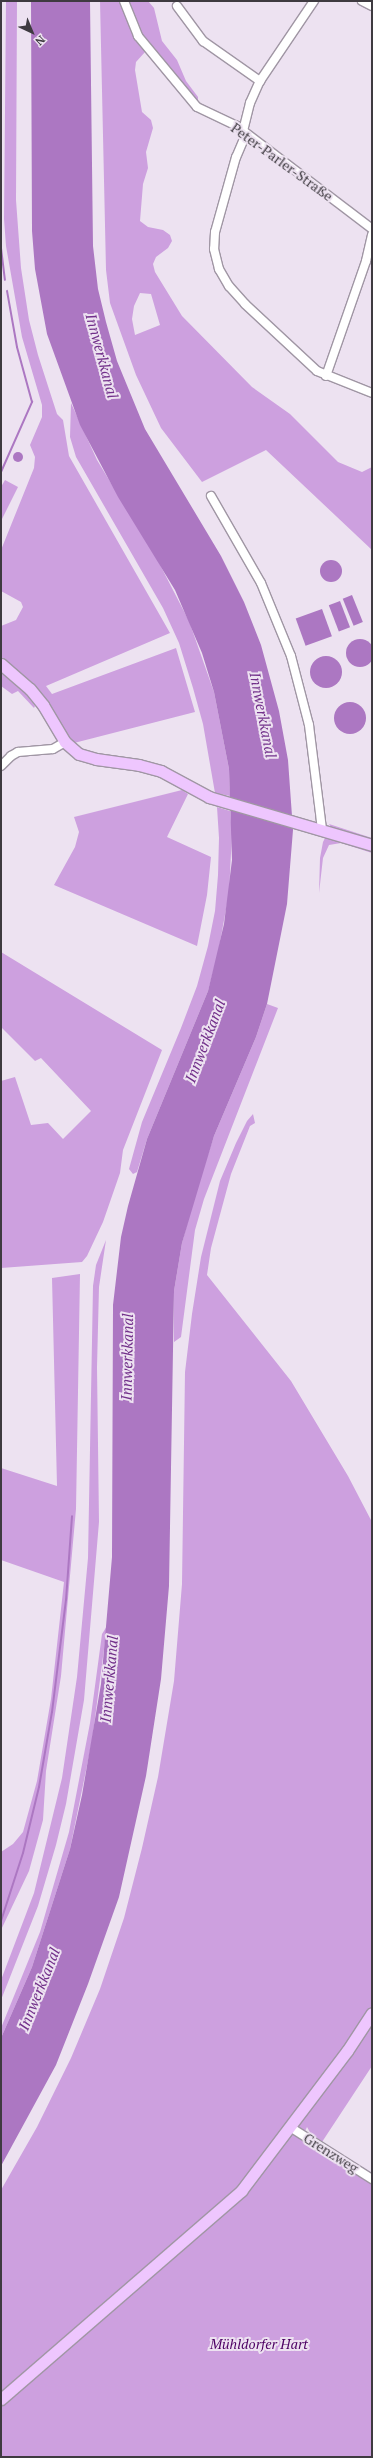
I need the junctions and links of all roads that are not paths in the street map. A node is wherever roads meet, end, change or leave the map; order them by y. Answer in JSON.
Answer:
{"nodes":[{"id":1,"x":124,"y":1,"type":"edge"},
{"id":2,"x":314,"y":1,"type":"edge"},
{"id":3,"x":362,"y":1,"type":"edge"},
{"id":4,"x":177,"y":6,"type":"dead end"},
{"id":5,"x":372,"y":6,"type":"edge"},
{"id":6,"x":260,"y":81,"type":"junction"},
{"id":7,"x":244,"y":132,"type":"junction"},
{"id":8,"x":372,"y":229,"type":"edge"},
{"id":9,"x":372,"y":235,"type":"edge"},
{"id":10,"x":326,"y":376,"type":"junction"},
{"id":11,"x":372,"y":393,"type":"edge"},
{"id":12,"x":211,"y":496,"type":"dead end"},
{"id":13,"x":1,"y":664,"type":"edge"},
{"id":14,"x":64,"y":742,"type":"junction"},
{"id":15,"x":1,"y":766,"type":"edge"},
{"id":16,"x":319,"y":826,"type":"junction"},
{"id":17,"x":372,"y":845,"type":"edge"},
{"id":18,"x":372,"y":2014,"type":"edge"},
{"id":19,"x":290,"y":2127,"type":"junction"},
{"id":20,"x":372,"y":2179,"type":"edge"},
{"id":21,"x":1,"y":2399,"type":"edge"}],
"edges":[{"from":1,"to":7,"type":"street","name":"Peter-Parler-Straße"},
{"from":2,"to":6,"type":"street"},
{"from":3,"to":5,"type":"street"},
{"from":4,"to":6,"type":"street"},
{"from":6,"to":7,"type":"street"},
{"from":7,"to":8,"type":"street","name":"Peter-Parler-Straße"},
{"from":7,"to":10,"type":"street"},
{"from":9,"to":10,"type":"street"},
{"from":10,"to":11,"type":"street"},
{"from":12,"to":16,"type":"street"},
{"from":13,"to":14,"type":"main road"},
{"from":14,"to":15,"type":"street"},
{"from":14,"to":16,"type":"main road"},
{"from":16,"to":17,"type":"main road"},
{"from":18,"to":19,"type":"main road"},
{"from":19,"to":20,"type":"street","name":"Grenzweg"},
{"from":19,"to":21,"type":"main road"}]}
